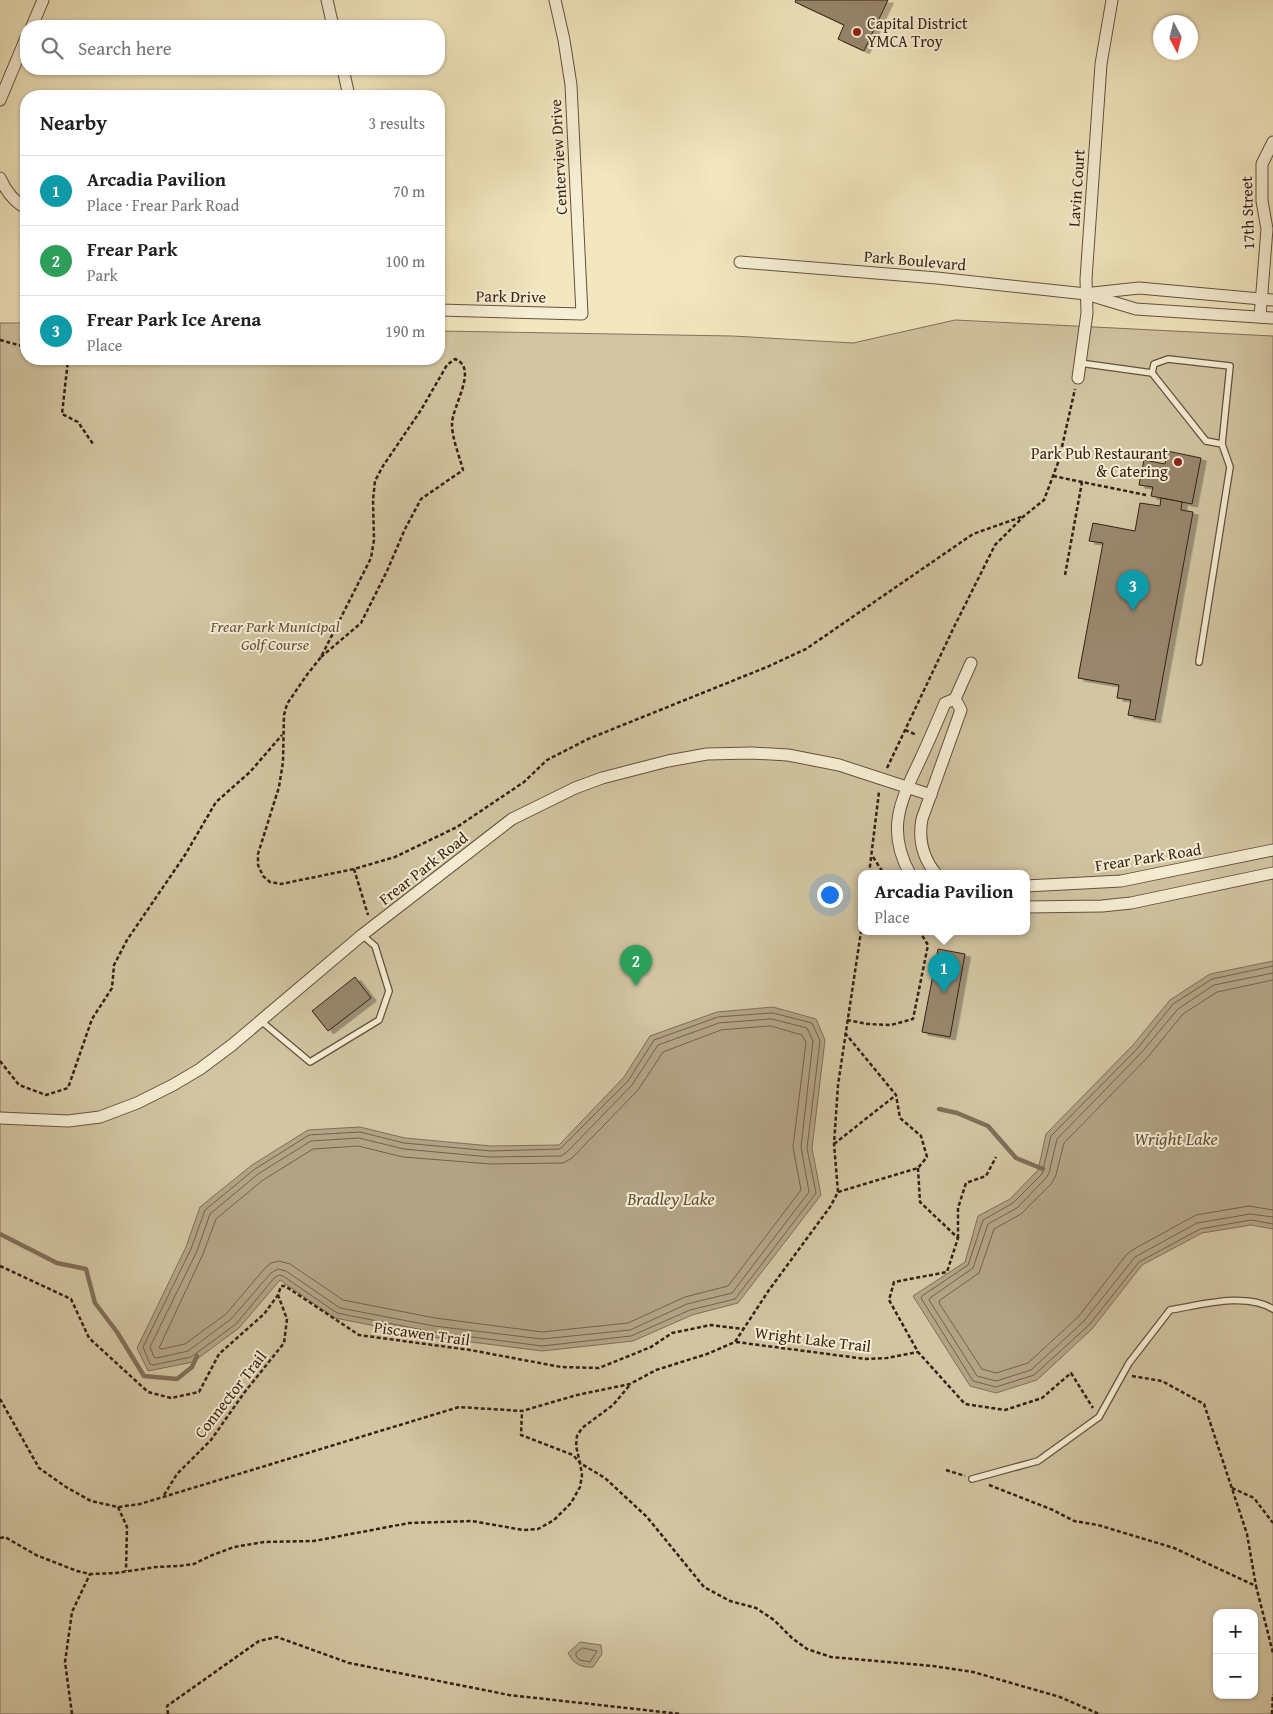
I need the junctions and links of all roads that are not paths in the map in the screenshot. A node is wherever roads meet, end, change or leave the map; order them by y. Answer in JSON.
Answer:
{"nodes":[{"id":1,"x":43,"y":0,"type":"edge"},
{"id":2,"x":327,"y":0,"type":"edge"},
{"id":3,"x":555,"y":0,"type":"edge"},
{"id":4,"x":1112,"y":0,"type":"edge"},
{"id":5,"x":35,"y":20,"type":"edge"},
{"id":6,"x":332,"y":20,"type":"edge"},
{"id":7,"x":20,"y":52,"type":"edge"},
{"id":8,"x":344,"y":75,"type":"edge"},
{"id":9,"x":348,"y":90,"type":"edge"},
{"id":10,"x":0,"y":100,"type":"edge"},
{"id":11,"x":1273,"y":142,"type":"edge"},
{"id":12,"x":0,"y":178,"type":"edge"},
{"id":13,"x":20,"y":205,"type":"edge"},
{"id":14,"x":740,"y":262,"type":"dead end"},
{"id":15,"x":1086,"y":294,"type":"junction"},
{"id":16,"x":1267,"y":300,"type":"edge"},
{"id":17,"x":445,"y":310,"type":"edge"},
{"id":18,"x":582,"y":314,"type":"joint"},
{"id":19,"x":1260,"y":316,"type":"junction"},
{"id":20,"x":1273,"y":318,"type":"edge"},
{"id":21,"x":1080,"y":363,"type":"junction"},
{"id":22,"x":1152,"y":373,"type":"junction"},
{"id":23,"x":1078,"y":378,"type":"road end"},
{"id":24,"x":1222,"y":444,"type":"junction"},
{"id":25,"x":1198,"y":662,"type":"dead end"},
{"id":26,"x":971,"y":664,"type":"dead end"},
{"id":27,"x":956,"y":699,"type":"junction"},
{"id":28,"x":907,"y":787,"type":"junction"},
{"id":29,"x":931,"y":796,"type":"junction"},
{"id":30,"x":1273,"y":850,"type":"edge"},
{"id":31,"x":908,"y":870,"type":"edge"},
{"id":32,"x":934,"y":870,"type":"edge"},
{"id":33,"x":1273,"y":873,"type":"edge"},
{"id":34,"x":1030,"y":886,"type":"edge"},
{"id":35,"x":1030,"y":907,"type":"edge"},
{"id":36,"x":362,"y":935,"type":"junction"},
{"id":37,"x":262,"y":1021,"type":"junction"},
{"id":38,"x":2,"y":1115,"type":"edge"},
{"id":39,"x":1273,"y":1309,"type":"edge"},
{"id":40,"x":972,"y":1479,"type":"road end"}],
"edges":[{"from":1,"to":5,"type":"street"},
{"from":2,"to":6,"type":"street"},
{"from":3,"to":18,"type":"street","name":"Centerview Drive"},
{"from":4,"to":15,"type":"street","name":"Lavin Court"},
{"from":7,"to":10,"type":"street"},
{"from":8,"to":9,"type":"street"},
{"from":11,"to":16,"type":"street","name":"17th Street"},
{"from":12,"to":13,"type":"street"},
{"from":14,"to":15,"type":"street","name":"Park Boulevard"},
{"from":15,"to":16,"type":"street","name":"Park Boulevard"},
{"from":15,"to":19,"type":"street","name":"Park Boulevard"},
{"from":15,"to":21,"type":"street","name":"Lavin Court"},
{"from":16,"to":19,"type":"street","name":"17th Street"},
{"from":17,"to":18,"type":"street","name":"Park Drive"},
{"from":19,"to":20,"type":"street","name":"Park Boulevard"},
{"from":21,"to":22,"type":"lane"},
{"from":21,"to":23,"type":"street","name":"Lavin Court"},
{"from":22,"to":24,"type":"lane"},
{"from":22,"to":24,"type":"lane"},
{"from":24,"to":25,"type":"lane"},
{"from":26,"to":27,"type":"street"},
{"from":27,"to":28,"type":"street"},
{"from":27,"to":29,"type":"street"},
{"from":28,"to":29,"type":"street","name":"Frear Park Road"},
{"from":28,"to":31,"type":"street"},
{"from":28,"to":36,"type":"street","name":"Frear Park Road"},
{"from":29,"to":32,"type":"street"},
{"from":30,"to":34,"type":"street","name":"Frear Park Road"},
{"from":33,"to":35,"type":"street"},
{"from":36,"to":37,"type":"street","name":"Frear Park Road"},
{"from":36,"to":37,"type":"lane"},
{"from":37,"to":38,"type":"street","name":"Frear Park Road"},
{"from":39,"to":40,"type":"lane"}]}
